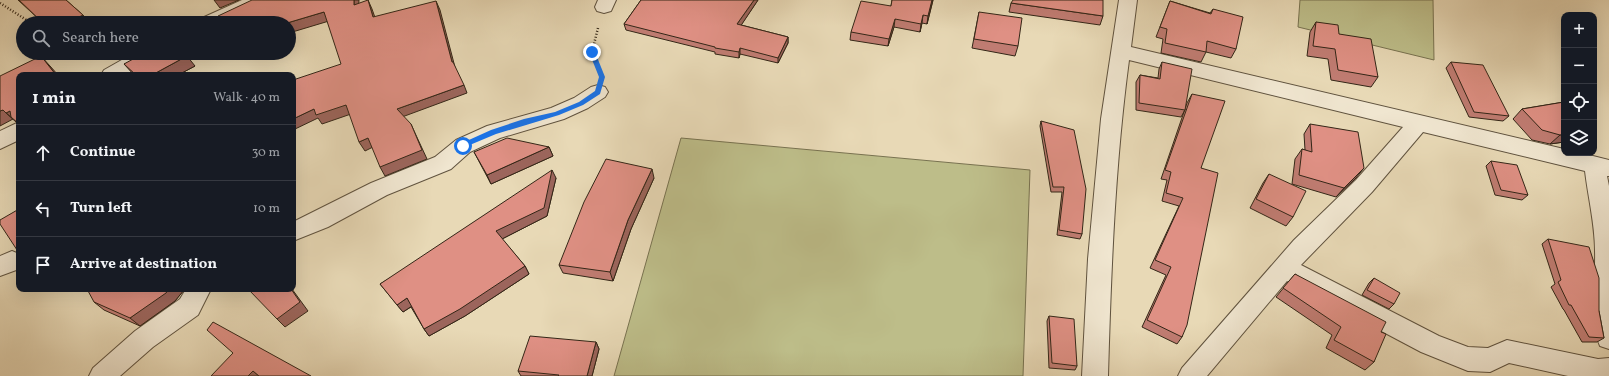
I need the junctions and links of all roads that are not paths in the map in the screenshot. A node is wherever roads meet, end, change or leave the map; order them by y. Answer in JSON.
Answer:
{"nodes":[{"id":1,"x":258,"y":0,"type":"edge"},
{"id":2,"x":1128,"y":0,"type":"edge"},
{"id":3,"x":224,"y":16,"type":"edge"},
{"id":4,"x":1121,"y":51,"type":"junction"},
{"id":5,"x":137,"y":60,"type":"edge"},
{"id":6,"x":116,"y":72,"type":"edge"},
{"id":7,"x":598,"y":92,"type":"road end"},
{"id":8,"x":1419,"y":123,"type":"junction"},
{"id":9,"x":16,"y":132,"type":"edge"},
{"id":10,"x":0,"y":141,"type":"edge"},
{"id":11,"x":1602,"y":166,"type":"edge"},
{"id":12,"x":296,"y":231,"type":"edge"},
{"id":13,"x":1284,"y":268,"type":"junction"},
{"id":14,"x":197,"y":292,"type":"edge"},
{"id":15,"x":1609,"y":338,"type":"edge"},
{"id":16,"x":1609,"y":370,"type":"edge"},
{"id":17,"x":102,"y":376,"type":"edge"},
{"id":18,"x":1095,"y":376,"type":"edge"},
{"id":19,"x":1191,"y":376,"type":"edge"}],
"edges":[{"from":1,"to":3,"type":"street"},
{"from":2,"to":4,"type":"street"},
{"from":4,"to":8,"type":"street"},
{"from":4,"to":18,"type":"street"},
{"from":5,"to":6,"type":"street"},
{"from":7,"to":12,"type":"street"},
{"from":8,"to":11,"type":"street"},
{"from":8,"to":13,"type":"street"},
{"from":9,"to":10,"type":"street"},
{"from":11,"to":15,"type":"street"},
{"from":13,"to":16,"type":"street"},
{"from":13,"to":19,"type":"street"},
{"from":14,"to":17,"type":"street"}]}
